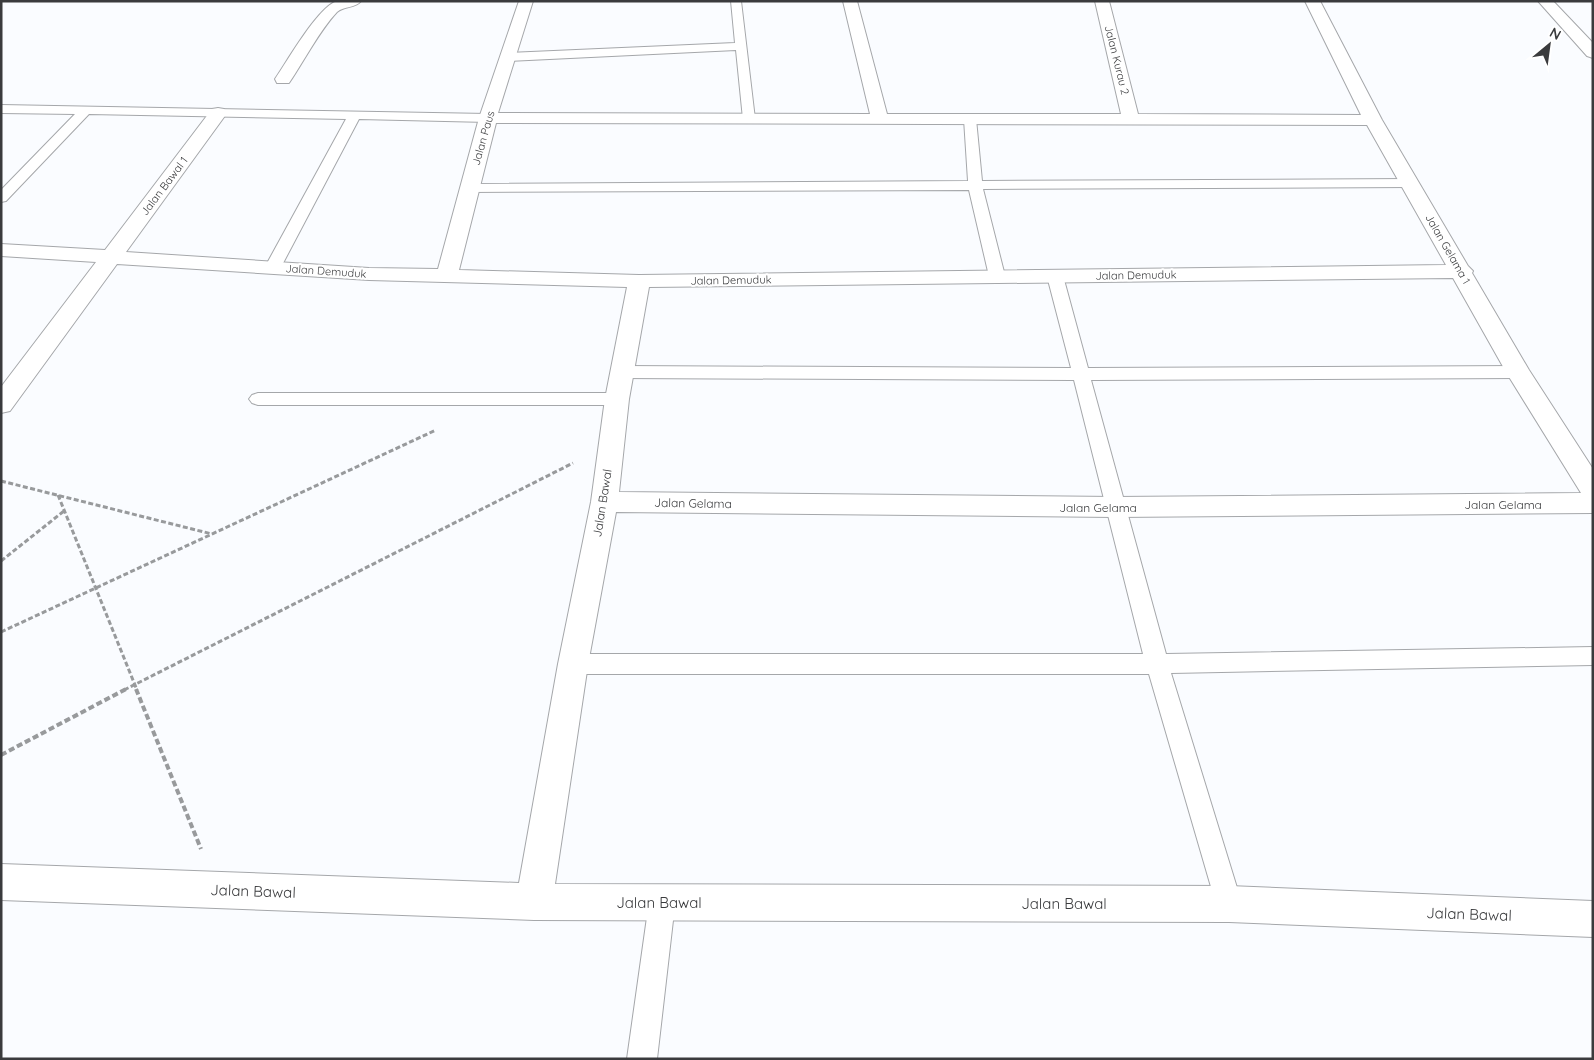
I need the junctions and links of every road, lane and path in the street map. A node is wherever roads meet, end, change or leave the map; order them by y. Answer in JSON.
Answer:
{"nodes":[{"id":1,"x":354,"y":1,"type":"edge"},
{"id":2,"x":526,"y":1,"type":"edge"},
{"id":3,"x":736,"y":1,"type":"edge"},
{"id":4,"x":850,"y":1,"type":"edge"},
{"id":5,"x":1102,"y":1,"type":"edge"},
{"id":6,"x":1312,"y":1,"type":"edge"},
{"id":7,"x":1545,"y":1,"type":"edge"},
{"id":8,"x":1564,"y":21,"type":"junction"},
{"id":9,"x":1583,"y":21,"type":"dead end"},
{"id":10,"x":741,"y":46,"type":"junction"},
{"id":11,"x":1593,"y":53,"type":"edge"},
{"id":12,"x":508,"y":57,"type":"junction"},
{"id":13,"x":283,"y":79,"type":"dead end"},
{"id":14,"x":1,"y":109,"type":"edge"},
{"id":15,"x":86,"y":110,"type":"junction"},
{"id":16,"x":218,"y":113,"type":"junction"},
{"id":17,"x":355,"y":116,"type":"junction"},
{"id":18,"x":488,"y":118,"type":"junction"},
{"id":19,"x":749,"y":119,"type":"junction"},
{"id":20,"x":880,"y":119,"type":"junction"},
{"id":21,"x":970,"y":119,"type":"junction"},
{"id":22,"x":1131,"y":120,"type":"junction"},
{"id":23,"x":1373,"y":120,"type":"junction"},
{"id":24,"x":1410,"y":183,"type":"junction"},
{"id":25,"x":975,"y":185,"type":"junction"},
{"id":26,"x":469,"y":188,"type":"junction"},
{"id":27,"x":1,"y":198,"type":"edge"},
{"id":28,"x":1,"y":250,"type":"edge"},
{"id":29,"x":110,"y":258,"type":"junction"},
{"id":30,"x":273,"y":267,"type":"junction"},
{"id":31,"x":1462,"y":271,"type":"junction"},
{"id":32,"x":997,"y":276,"type":"junction"},
{"id":33,"x":1055,"y":276,"type":"junction"},
{"id":34,"x":447,"y":278,"type":"junction"},
{"id":35,"x":638,"y":281,"type":"junction"},
{"id":36,"x":1518,"y":372,"type":"junction"},
{"id":37,"x":1079,"y":374,"type":"junction"},
{"id":38,"x":620,"y":385,"type":"junction"},
{"id":39,"x":258,"y":400,"type":"dead end"},
{"id":40,"x":1,"y":405,"type":"edge"},
{"id":41,"x":438,"y":428,"type":"dead end"},
{"id":42,"x":610,"y":454,"type":"junction"},
{"id":43,"x":1,"y":481,"type":"edge"},
{"id":44,"x":1593,"y":491,"type":"edge"},
{"id":45,"x":58,"y":495,"type":"junction"},
{"id":46,"x":604,"y":502,"type":"junction"},
{"id":47,"x":1593,"y":503,"type":"edge"},
{"id":48,"x":1115,"y":507,"type":"junction"},
{"id":49,"x":64,"y":510,"type":"junction"},
{"id":50,"x":212,"y":534,"type":"junction"},
{"id":51,"x":1,"y":561,"type":"edge"},
{"id":52,"x":96,"y":589,"type":"junction"},
{"id":53,"x":1,"y":632,"type":"edge"},
{"id":54,"x":1593,"y":656,"type":"edge"},
{"id":55,"x":573,"y":664,"type":"junction"},
{"id":56,"x":1157,"y":664,"type":"junction"},
{"id":57,"x":135,"y":684,"type":"junction"},
{"id":58,"x":1,"y":755,"type":"edge"},
{"id":59,"x":1,"y":882,"type":"edge"},
{"id":60,"x":198,"y":889,"type":"junction"},
{"id":61,"x":534,"y":902,"type":"junction"},
{"id":62,"x":662,"y":903,"type":"junction"},
{"id":63,"x":1229,"y":904,"type":"junction"},
{"id":64,"x":1593,"y":919,"type":"edge"},
{"id":65,"x":642,"y":1059,"type":"edge"}],
"edges":[{"from":1,"to":13,"type":"street"},
{"from":2,"to":12,"type":"street","name":"Jalan Paus"},
{"from":3,"to":10,"type":"lane"},
{"from":4,"to":20,"type":"street"},
{"from":5,"to":22,"type":"street","name":"Jalan Kurau 2"},
{"from":6,"to":23,"type":"street","name":"Jalan Gelama 1"},
{"from":7,"to":8,"type":"street"},
{"from":8,"to":9,"type":"street"},
{"from":8,"to":11,"type":"street"},
{"from":10,"to":12,"type":"lane"},
{"from":10,"to":19,"type":"lane"},
{"from":12,"to":18,"type":"street","name":"Jalan Paus"},
{"from":14,"to":15,"type":"lane"},
{"from":15,"to":16,"type":"lane"},
{"from":15,"to":27,"type":"lane"},
{"from":16,"to":17,"type":"lane"},
{"from":16,"to":29,"type":"street","name":"Jalan Bawal 1"},
{"from":17,"to":18,"type":"lane"},
{"from":17,"to":30,"type":"lane"},
{"from":18,"to":19,"type":"street"},
{"from":18,"to":26,"type":"street","name":"Jalan Paus"},
{"from":19,"to":20,"type":"street"},
{"from":20,"to":21,"type":"street"},
{"from":21,"to":22,"type":"street"},
{"from":21,"to":25,"type":"lane"},
{"from":22,"to":23,"type":"street"},
{"from":23,"to":24,"type":"street","name":"Jalan Gelama 1"},
{"from":24,"to":25,"type":"lane"},
{"from":24,"to":31,"type":"street","name":"Jalan Gelama 1"},
{"from":25,"to":26,"type":"lane"},
{"from":25,"to":32,"type":"lane"},
{"from":26,"to":34,"type":"street","name":"Jalan Paus"},
{"from":28,"to":29,"type":"street","name":"Jalan Demuduk"},
{"from":29,"to":30,"type":"street","name":"Jalan Demuduk"},
{"from":29,"to":40,"type":"street","name":"Jalan Bawal 1"},
{"from":30,"to":34,"type":"street","name":"Jalan Demuduk"},
{"from":31,"to":33,"type":"street","name":"Jalan Demuduk"},
{"from":31,"to":36,"type":"street","name":"Jalan Gelama 1"},
{"from":32,"to":33,"type":"street","name":"Jalan Demuduk"},
{"from":32,"to":35,"type":"street","name":"Jalan Demuduk"},
{"from":33,"to":37,"type":"lane"},
{"from":34,"to":35,"type":"street","name":"Jalan Demuduk"},
{"from":35,"to":38,"type":"street","name":"Jalan Bawal"},
{"from":36,"to":37,"type":"lane"},
{"from":36,"to":44,"type":"street","name":"Jalan Gelama 1"},
{"from":37,"to":38,"type":"lane"},
{"from":37,"to":48,"type":"lane"},
{"from":38,"to":39,"type":"lane"},
{"from":38,"to":42,"type":"street","name":"Jalan Bawal"},
{"from":41,"to":50,"type":"path"},
{"from":42,"to":46,"type":"street","name":"Jalan Bawal"},
{"from":42,"to":57,"type":"path"},
{"from":43,"to":45,"type":"path"},
{"from":45,"to":49,"type":"path"},
{"from":45,"to":50,"type":"path"},
{"from":46,"to":48,"type":"street","name":"Jalan Gelama"},
{"from":46,"to":55,"type":"street","name":"Jalan Bawal"},
{"from":47,"to":48,"type":"street","name":"Jalan Gelama"},
{"from":48,"to":56,"type":"lane"},
{"from":49,"to":51,"type":"path"},
{"from":49,"to":52,"type":"path"},
{"from":50,"to":52,"type":"path"},
{"from":52,"to":53,"type":"path"},
{"from":52,"to":57,"type":"path"},
{"from":54,"to":56,"type":"lane"},
{"from":55,"to":56,"type":"lane"},
{"from":55,"to":61,"type":"street","name":"Jalan Bawal"},
{"from":56,"to":63,"type":"lane"},
{"from":57,"to":58,"type":"path"},
{"from":57,"to":60,"type":"path"},
{"from":59,"to":60,"type":"street","name":"Jalan Bawal"},
{"from":60,"to":61,"type":"street","name":"Jalan Bawal"},
{"from":61,"to":62,"type":"street","name":"Jalan Bawal"},
{"from":62,"to":63,"type":"street","name":"Jalan Bawal"},
{"from":62,"to":65,"type":"lane"},
{"from":63,"to":64,"type":"street","name":"Jalan Bawal"}]}
